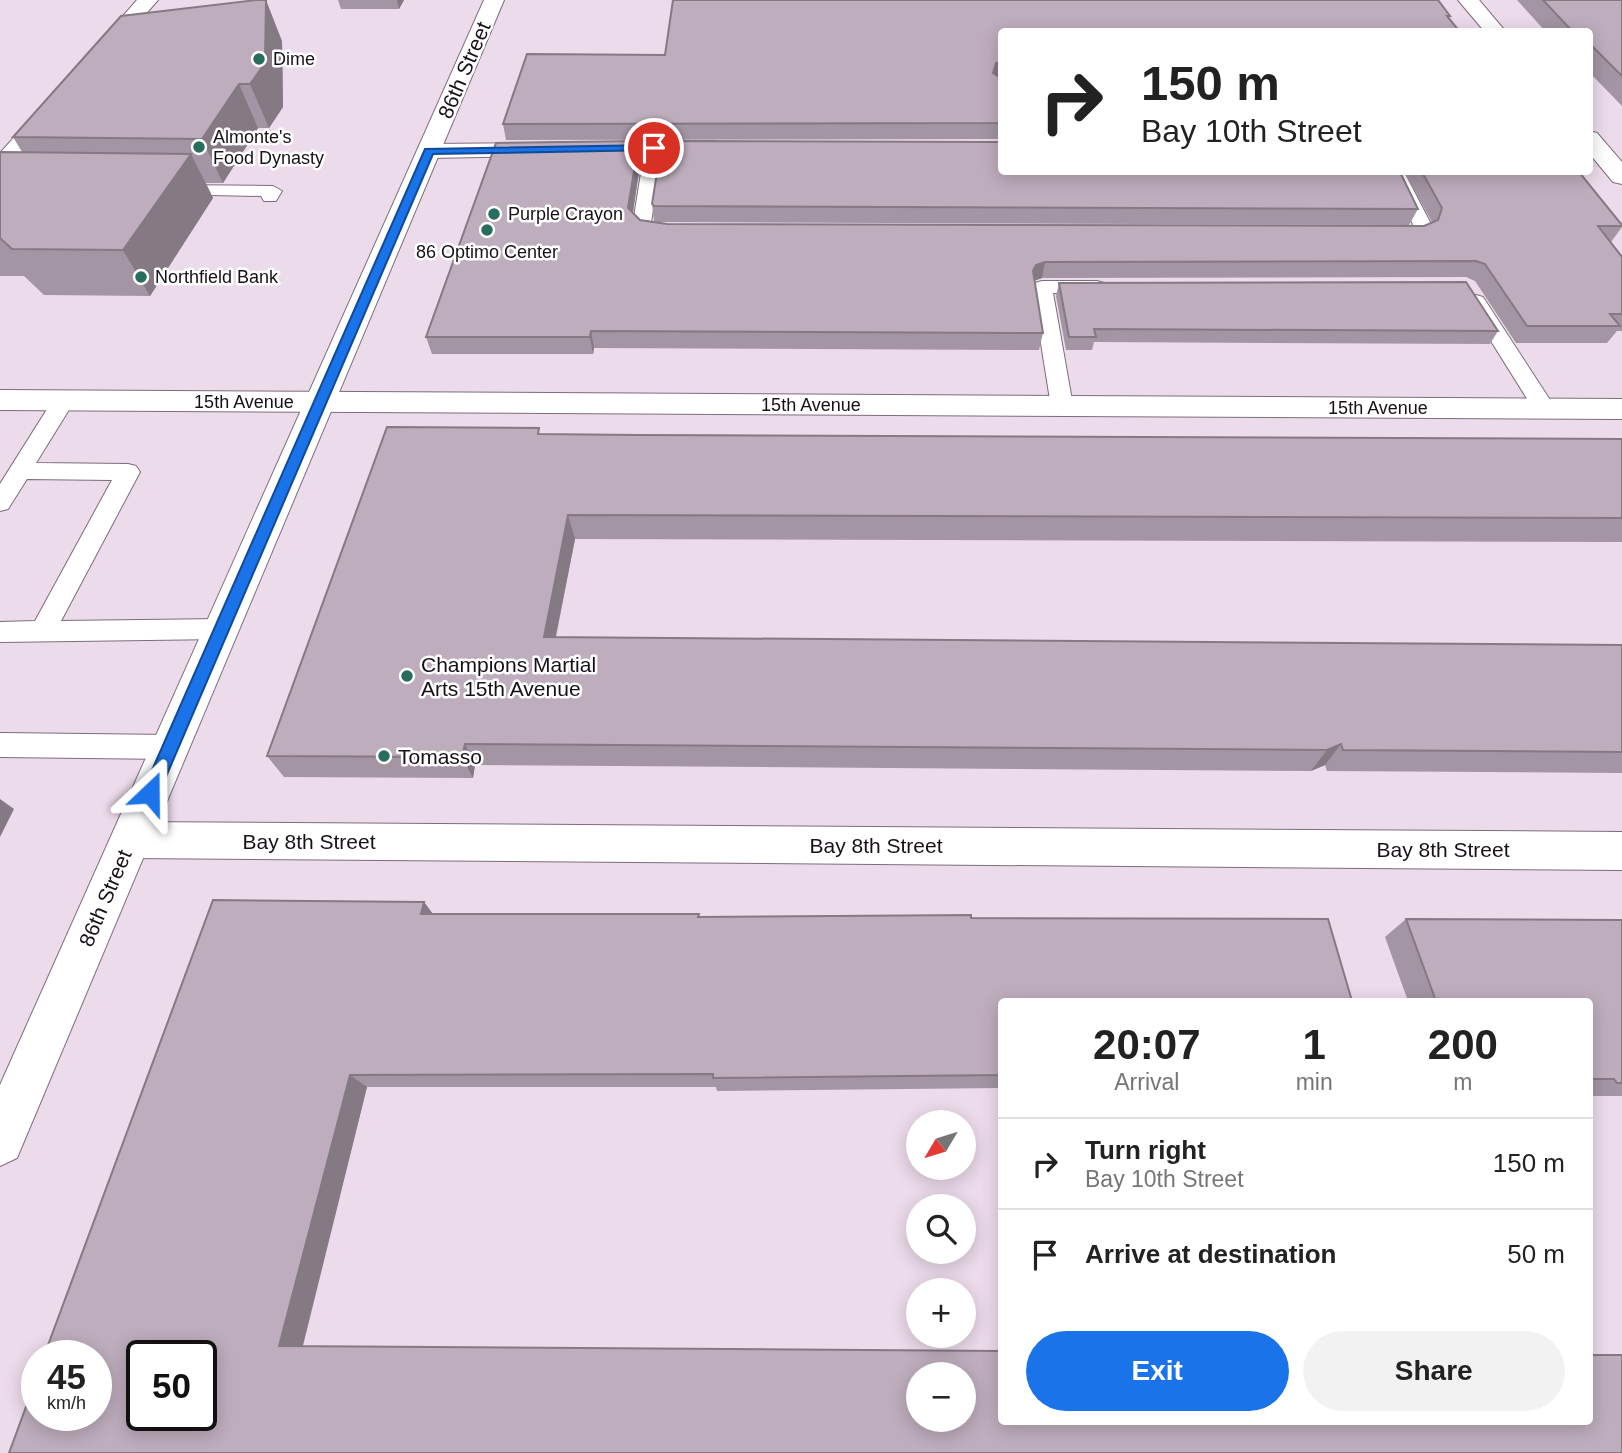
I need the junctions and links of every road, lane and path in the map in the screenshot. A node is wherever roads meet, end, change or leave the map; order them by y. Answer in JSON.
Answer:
{"nodes":[{"id":1,"x":148,"y":0,"type":"edge"},
{"id":2,"x":494,"y":0,"type":"edge"},
{"id":3,"x":1468,"y":0,"type":"edge"},
{"id":4,"x":1492,"y":28,"type":"edge"},
{"id":5,"x":83,"y":73,"type":"edge"},
{"id":6,"x":65,"y":94,"type":"edge"},
{"id":7,"x":654,"y":148,"type":"junction"},
{"id":8,"x":738,"y":148,"type":"edge"},
{"id":9,"x":1600,"y":148,"type":"edge"},
{"id":10,"x":429,"y":151,"type":"junction"},
{"id":11,"x":0,"y":167,"type":"edge"},
{"id":12,"x":1397,"y":175,"type":"edge"},
{"id":13,"x":1622,"y":177,"type":"edge"},
{"id":14,"x":151,"y":190,"type":"edge"},
{"id":15,"x":270,"y":197,"type":"dead end"},
{"id":16,"x":697,"y":232,"type":"edge"},
{"id":17,"x":1373,"y":234,"type":"edge"},
{"id":18,"x":1466,"y":286,"type":"edge"},
{"id":19,"x":1111,"y":287,"type":"edge"},
{"id":20,"x":0,"y":400,"type":"edge"},
{"id":21,"x":64,"y":400,"type":"junction"},
{"id":22,"x":320,"y":402,"type":"junction"},
{"id":23,"x":1062,"y":406,"type":"junction"},
{"id":24,"x":1544,"y":408,"type":"junction"},
{"id":25,"x":1622,"y":409,"type":"edge"},
{"id":26,"x":20,"y":471,"type":"junction"},
{"id":27,"x":0,"y":503,"type":"edge"},
{"id":28,"x":222,"y":629,"type":"junction"},
{"id":29,"x":43,"y":631,"type":"junction"},
{"id":30,"x":0,"y":632,"type":"edge"},
{"id":31,"x":0,"y":745,"type":"edge"},
{"id":32,"x":170,"y":747,"type":"junction"},
{"id":33,"x":131,"y":839,"type":"junction"},
{"id":34,"x":1622,"y":851,"type":"edge"},
{"id":35,"x":0,"y":1141,"type":"edge"}],
"edges":[{"from":1,"to":5,"type":"street"},
{"from":2,"to":10,"type":"street","name":"86th Street"},
{"from":3,"to":4,"type":"street"},
{"from":6,"to":11,"type":"street"},
{"from":7,"to":8,"type":"street"},
{"from":7,"to":10,"type":"street"},
{"from":7,"to":16,"type":"lane"},
{"from":9,"to":13,"type":"street"},
{"from":10,"to":22,"type":"street","name":"86th Street"},
{"from":12,"to":17,"type":"lane"},
{"from":14,"to":15,"type":"lane"},
{"from":18,"to":24,"type":"lane"},
{"from":19,"to":23,"type":"lane"},
{"from":20,"to":21,"type":"street","name":"15th Avenue"},
{"from":21,"to":22,"type":"street","name":"15th Avenue"},
{"from":21,"to":26,"type":"lane"},
{"from":22,"to":23,"type":"street","name":"15th Avenue"},
{"from":22,"to":28,"type":"street","name":"86th Street"},
{"from":23,"to":24,"type":"street","name":"15th Avenue"},
{"from":24,"to":25,"type":"street","name":"15th Avenue"},
{"from":26,"to":27,"type":"lane"},
{"from":26,"to":29,"type":"lane"},
{"from":28,"to":29,"type":"lane"},
{"from":28,"to":32,"type":"street","name":"86th Street"},
{"from":29,"to":30,"type":"lane"},
{"from":31,"to":32,"type":"lane"},
{"from":32,"to":33,"type":"street","name":"86th Street"},
{"from":33,"to":34,"type":"street","name":"Bay 8th Street"},
{"from":33,"to":35,"type":"street","name":"86th Street"}]}
